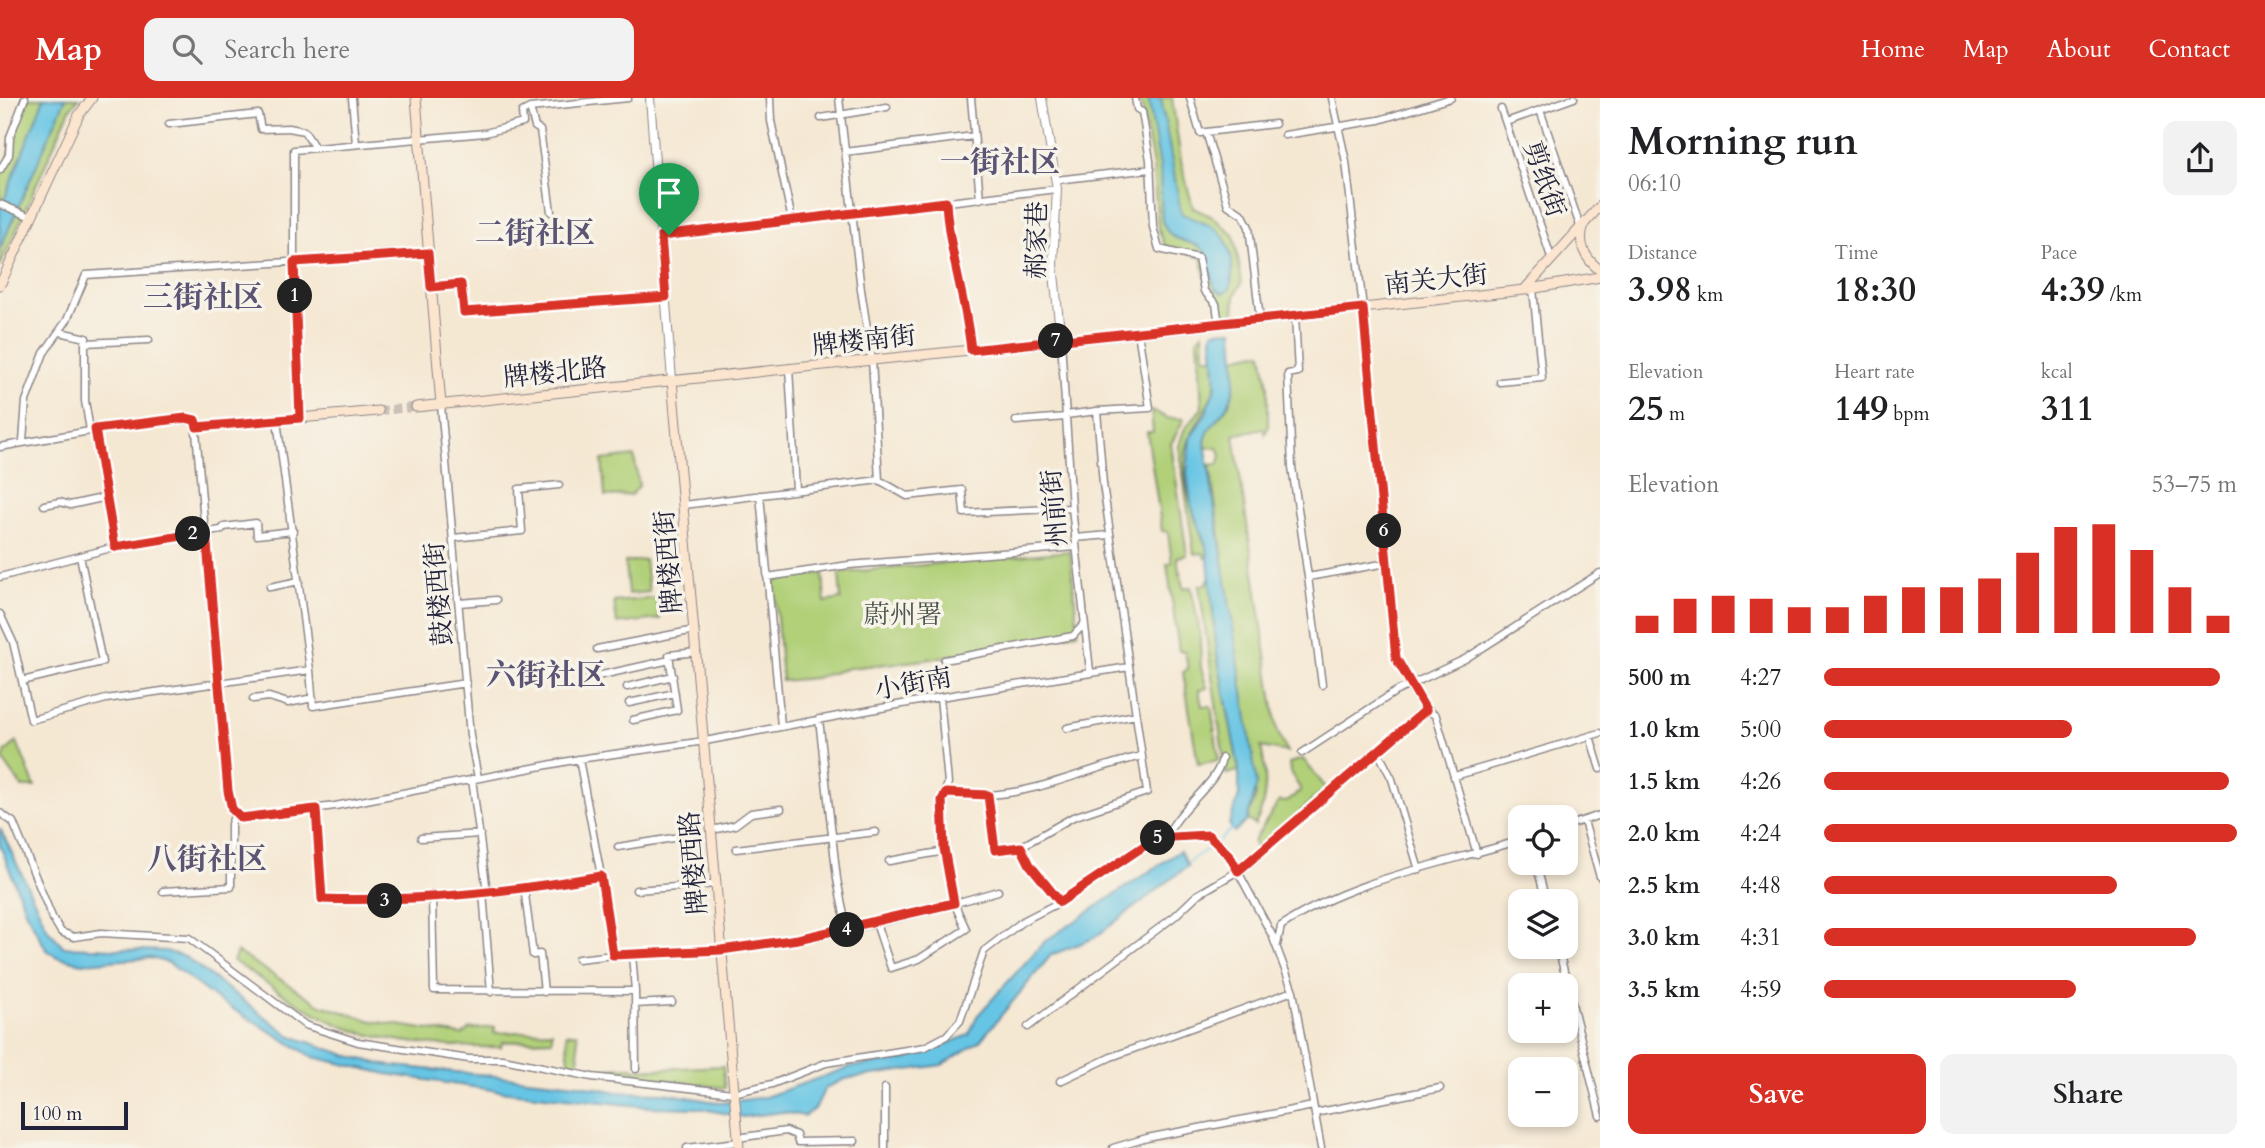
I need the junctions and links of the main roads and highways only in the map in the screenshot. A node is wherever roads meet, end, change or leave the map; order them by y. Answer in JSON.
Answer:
{"nodes":[{"id":1,"x":92,"y":98,"type":"edge"},
{"id":2,"x":416,"y":98,"type":"edge"},
{"id":3,"x":1598,"y":206,"type":"edge"},
{"id":4,"x":1583,"y":223,"type":"junction"},
{"id":5,"x":1600,"y":270,"type":"edge"},
{"id":6,"x":1600,"y":277,"type":"edge"},
{"id":7,"x":0,"y":285,"type":"edge"},
{"id":8,"x":1528,"y":289,"type":"junction"},
{"id":9,"x":1061,"y":341,"type":"joint"},
{"id":10,"x":673,"y":380,"type":"junction"},
{"id":11,"x":441,"y":405,"type":"junction"},
{"id":12,"x":416,"y":407,"type":"tunnel mouth"},
{"id":13,"x":378,"y":411,"type":"tunnel mouth"},
{"id":14,"x":197,"y":427,"type":"road end"},
{"id":15,"x":705,"y":741,"type":"joint"},
{"id":16,"x":738,"y":1143,"type":"edge"}],
"edges":[{"from":1,"to":7,"type":"main road"},
{"from":2,"to":11,"type":"main road"},
{"from":3,"to":4,"type":"main road","name":"南关大街"},
{"from":4,"to":5,"type":"main road"},
{"from":4,"to":8,"type":"main road","name":"南关大街"},
{"from":6,"to":8,"type":"main road","name":"南关大街"},
{"from":8,"to":9,"type":"main road","name":"南关大街"},
{"from":9,"to":10,"type":"main road","name":"牌楼南街"},
{"from":10,"to":11,"type":"main road","name":"牌楼北路"},
{"from":10,"to":15,"type":"main road","name":"牌楼西街"},
{"from":11,"to":12,"type":"main road","name":"牌楼北路"},
{"from":13,"to":14,"type":"main road"},
{"from":15,"to":16,"type":"main road","name":"牌楼西路"}]}
